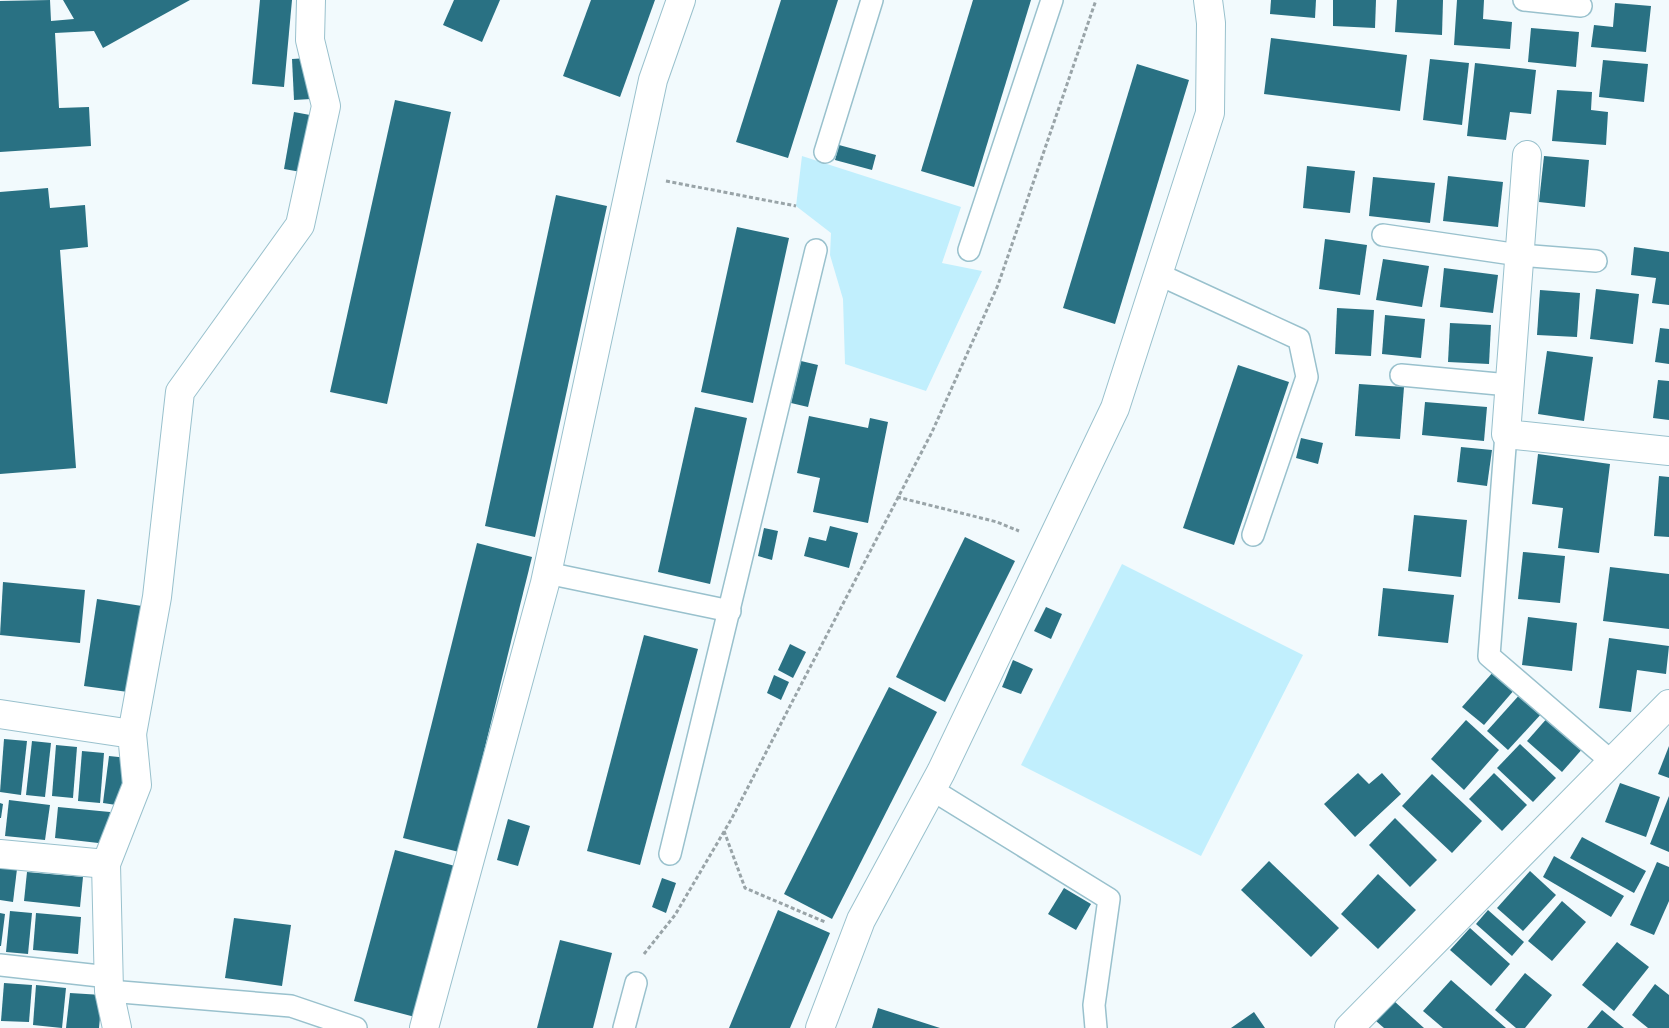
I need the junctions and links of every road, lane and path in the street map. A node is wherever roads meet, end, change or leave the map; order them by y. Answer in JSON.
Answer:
{"nodes":[{"id":1,"x":311,"y":0,"type":"edge"},
{"id":2,"x":681,"y":0,"type":"edge"},
{"id":3,"x":872,"y":0,"type":"edge"},
{"id":4,"x":1052,"y":0,"type":"edge"},
{"id":5,"x":1096,"y":0,"type":"edge"},
{"id":6,"x":1208,"y":0,"type":"edge"},
{"id":7,"x":1524,"y":0,"type":"edge"},
{"id":8,"x":1550,"y":1,"type":"edge"},
{"id":9,"x":1581,"y":6,"type":"dead end"},
{"id":10,"x":825,"y":152,"type":"dead end"},
{"id":11,"x":1526,"y":154,"type":"dead end"},
{"id":12,"x":633,"y":175,"type":"junction"},
{"id":13,"x":796,"y":206,"type":"dead end"},
{"id":14,"x":1383,"y":235,"type":"dead end"},
{"id":15,"x":816,"y":250,"type":"dead end"},
{"id":16,"x":969,"y":250,"type":"dead end"},
{"id":17,"x":1519,"y":255,"type":"junction"},
{"id":18,"x":1596,"y":261,"type":"dead end"},
{"id":19,"x":1158,"y":274,"type":"junction"},
{"id":20,"x":1400,"y":375,"type":"dead end"},
{"id":21,"x":1509,"y":385,"type":"junction"},
{"id":22,"x":1506,"y":434,"type":"junction"},
{"id":23,"x":1669,"y":451,"type":"edge"},
{"id":24,"x":897,"y":497,"type":"junction"},
{"id":25,"x":1253,"y":536,"type":"dead end"},
{"id":26,"x":1050,"y":543,"type":"junction"},
{"id":27,"x":547,"y":573,"type":"junction"},
{"id":28,"x":730,"y":611,"type":"junction"},
{"id":29,"x":1669,"y":704,"type":"edge"},
{"id":30,"x":0,"y":714,"type":"edge"},
{"id":31,"x":132,"y":734,"type":"junction"},
{"id":32,"x":1612,"y":762,"type":"junction"},
{"id":33,"x":931,"y":789,"type":"junction"},
{"id":34,"x":724,"y":831,"type":"junction"},
{"id":35,"x":0,"y":854,"type":"edge"},
{"id":36,"x":670,"y":854,"type":"dead end"},
{"id":37,"x":106,"y":864,"type":"junction"},
{"id":38,"x":855,"y":935,"type":"junction"},
{"id":39,"x":0,"y":965,"type":"edge"},
{"id":40,"x":636,"y":983,"type":"joint"},
{"id":41,"x":109,"y":984,"type":"junction"},
{"id":42,"x":117,"y":1028,"type":"edge"},
{"id":43,"x":356,"y":1028,"type":"edge"},
{"id":44,"x":424,"y":1028,"type":"edge"},
{"id":45,"x":624,"y":1028,"type":"edge"},
{"id":46,"x":820,"y":1028,"type":"edge"},
{"id":47,"x":1096,"y":1028,"type":"edge"},
{"id":48,"x":1349,"y":1028,"type":"edge"}],
"edges":[{"from":1,"to":31,"type":"street"},
{"from":2,"to":12,"type":"street"},
{"from":3,"to":10,"type":"lane"},
{"from":4,"to":16,"type":"lane"},
{"from":5,"to":24,"type":"path"},
{"from":6,"to":19,"type":"street"},
{"from":7,"to":8,"type":"lane"},
{"from":8,"to":9,"type":"lane"},
{"from":11,"to":17,"type":"street"},
{"from":12,"to":13,"type":"path"},
{"from":12,"to":27,"type":"street"},
{"from":14,"to":17,"type":"lane"},
{"from":15,"to":28,"type":"lane"},
{"from":17,"to":18,"type":"lane"},
{"from":17,"to":21,"type":"street"},
{"from":19,"to":25,"type":"lane"},
{"from":19,"to":26,"type":"street"},
{"from":20,"to":21,"type":"lane"},
{"from":21,"to":22,"type":"street"},
{"from":22,"to":23,"type":"street"},
{"from":22,"to":32,"type":"lane"},
{"from":24,"to":26,"type":"path"},
{"from":24,"to":34,"type":"path"},
{"from":26,"to":33,"type":"street"},
{"from":27,"to":28,"type":"lane"},
{"from":27,"to":44,"type":"street"},
{"from":28,"to":36,"type":"lane"},
{"from":29,"to":32,"type":"street"},
{"from":30,"to":31,"type":"street"},
{"from":31,"to":37,"type":"street"},
{"from":32,"to":48,"type":"street"},
{"from":33,"to":38,"type":"street"},
{"from":33,"to":47,"type":"lane"},
{"from":34,"to":38,"type":"path"},
{"from":34,"to":40,"type":"path"},
{"from":35,"to":37,"type":"street"},
{"from":37,"to":41,"type":"street"},
{"from":38,"to":46,"type":"street"},
{"from":39,"to":41,"type":"lane"},
{"from":40,"to":45,"type":"lane"},
{"from":41,"to":42,"type":"street"},
{"from":41,"to":43,"type":"lane"}]}
